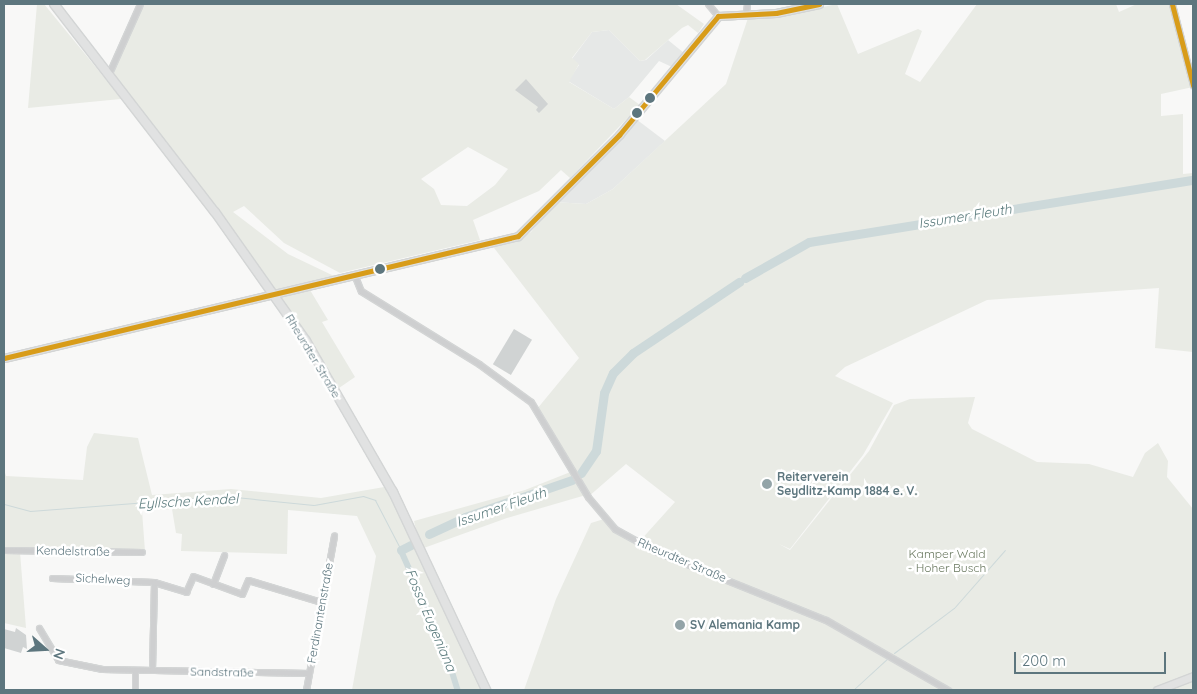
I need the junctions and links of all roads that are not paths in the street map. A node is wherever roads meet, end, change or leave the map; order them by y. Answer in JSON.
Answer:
{"nodes":[{"id":1,"x":54,"y":4,"type":"edge"},
{"id":2,"x":140,"y":4,"type":"edge"},
{"id":3,"x":708,"y":4,"type":"edge"},
{"id":4,"x":747,"y":4,"type":"edge"},
{"id":5,"x":819,"y":4,"type":"edge"},
{"id":6,"x":1172,"y":4,"type":"edge"},
{"id":7,"x":746,"y":13,"type":"junction"},
{"id":8,"x":718,"y":16,"type":"junction"},
{"id":9,"x":110,"y":71,"type":"junction"},
{"id":10,"x":1193,"y":86,"type":"edge"},
{"id":11,"x":354,"y":274,"type":"junction"},
{"id":12,"x":274,"y":293,"type":"junction"},
{"id":13,"x":4,"y":358,"type":"edge"},
{"id":14,"x":334,"y":536,"type":"dead end"},
{"id":15,"x":4,"y":550,"type":"edge"},
{"id":16,"x":142,"y":552,"type":"dead end"},
{"id":17,"x":224,"y":554,"type":"dead end"},
{"id":18,"x":52,"y":578,"type":"dead end"},
{"id":19,"x":154,"y":582,"type":"junction"},
{"id":20,"x":212,"y":584,"type":"junction"},
{"id":21,"x":321,"y":602,"type":"junction"},
{"id":22,"x":39,"y":628,"type":"dead end"},
{"id":23,"x":152,"y":670,"type":"junction"},
{"id":24,"x":136,"y":672,"type":"junction"},
{"id":25,"x":309,"y":673,"type":"junction"},
{"id":26,"x":1193,"y":676,"type":"edge"},
{"id":27,"x":135,"y":690,"type":"edge"},
{"id":28,"x":306,"y":690,"type":"edge"},
{"id":29,"x":486,"y":690,"type":"edge"},
{"id":30,"x":948,"y":690,"type":"edge"},
{"id":31,"x":1157,"y":690,"type":"edge"}],
"edges":[{"from":1,"to":9,"type":"main road","name":"Rheurdter Straße"},
{"from":2,"to":9,"type":"street"},
{"from":3,"to":8,"type":"street"},
{"from":4,"to":7,"type":"street"},
{"from":5,"to":7,"type":"street"},
{"from":6,"to":10,"type":"street"},
{"from":7,"to":8,"type":"street"},
{"from":8,"to":11,"type":"street"},
{"from":9,"to":12,"type":"main road","name":"Rheurdter Straße"},
{"from":11,"to":12,"type":"street"},
{"from":11,"to":30,"type":"street","name":"Rheurdter Straße"},
{"from":12,"to":13,"type":"street"},
{"from":12,"to":29,"type":"main road","name":"Rheurdter Straße"},
{"from":14,"to":21,"type":"street","name":"Ferdinantenstraße"},
{"from":15,"to":16,"type":"street","name":"Kendelstraße"},
{"from":17,"to":20,"type":"street"},
{"from":18,"to":19,"type":"street","name":"Sichelweg"},
{"from":19,"to":20,"type":"street","name":"Sichelweg"},
{"from":19,"to":23,"type":"street"},
{"from":20,"to":21,"type":"street"},
{"from":21,"to":25,"type":"street","name":"Ferdinantenstraße"},
{"from":22,"to":24,"type":"street","name":"Sandstraße"},
{"from":23,"to":24,"type":"street","name":"Sandstraße"},
{"from":23,"to":25,"type":"street","name":"Sandstraße"},
{"from":24,"to":27,"type":"street"},
{"from":25,"to":28,"type":"street","name":"Ferdinantenstraße"},
{"from":26,"to":31,"type":"street"}]}
